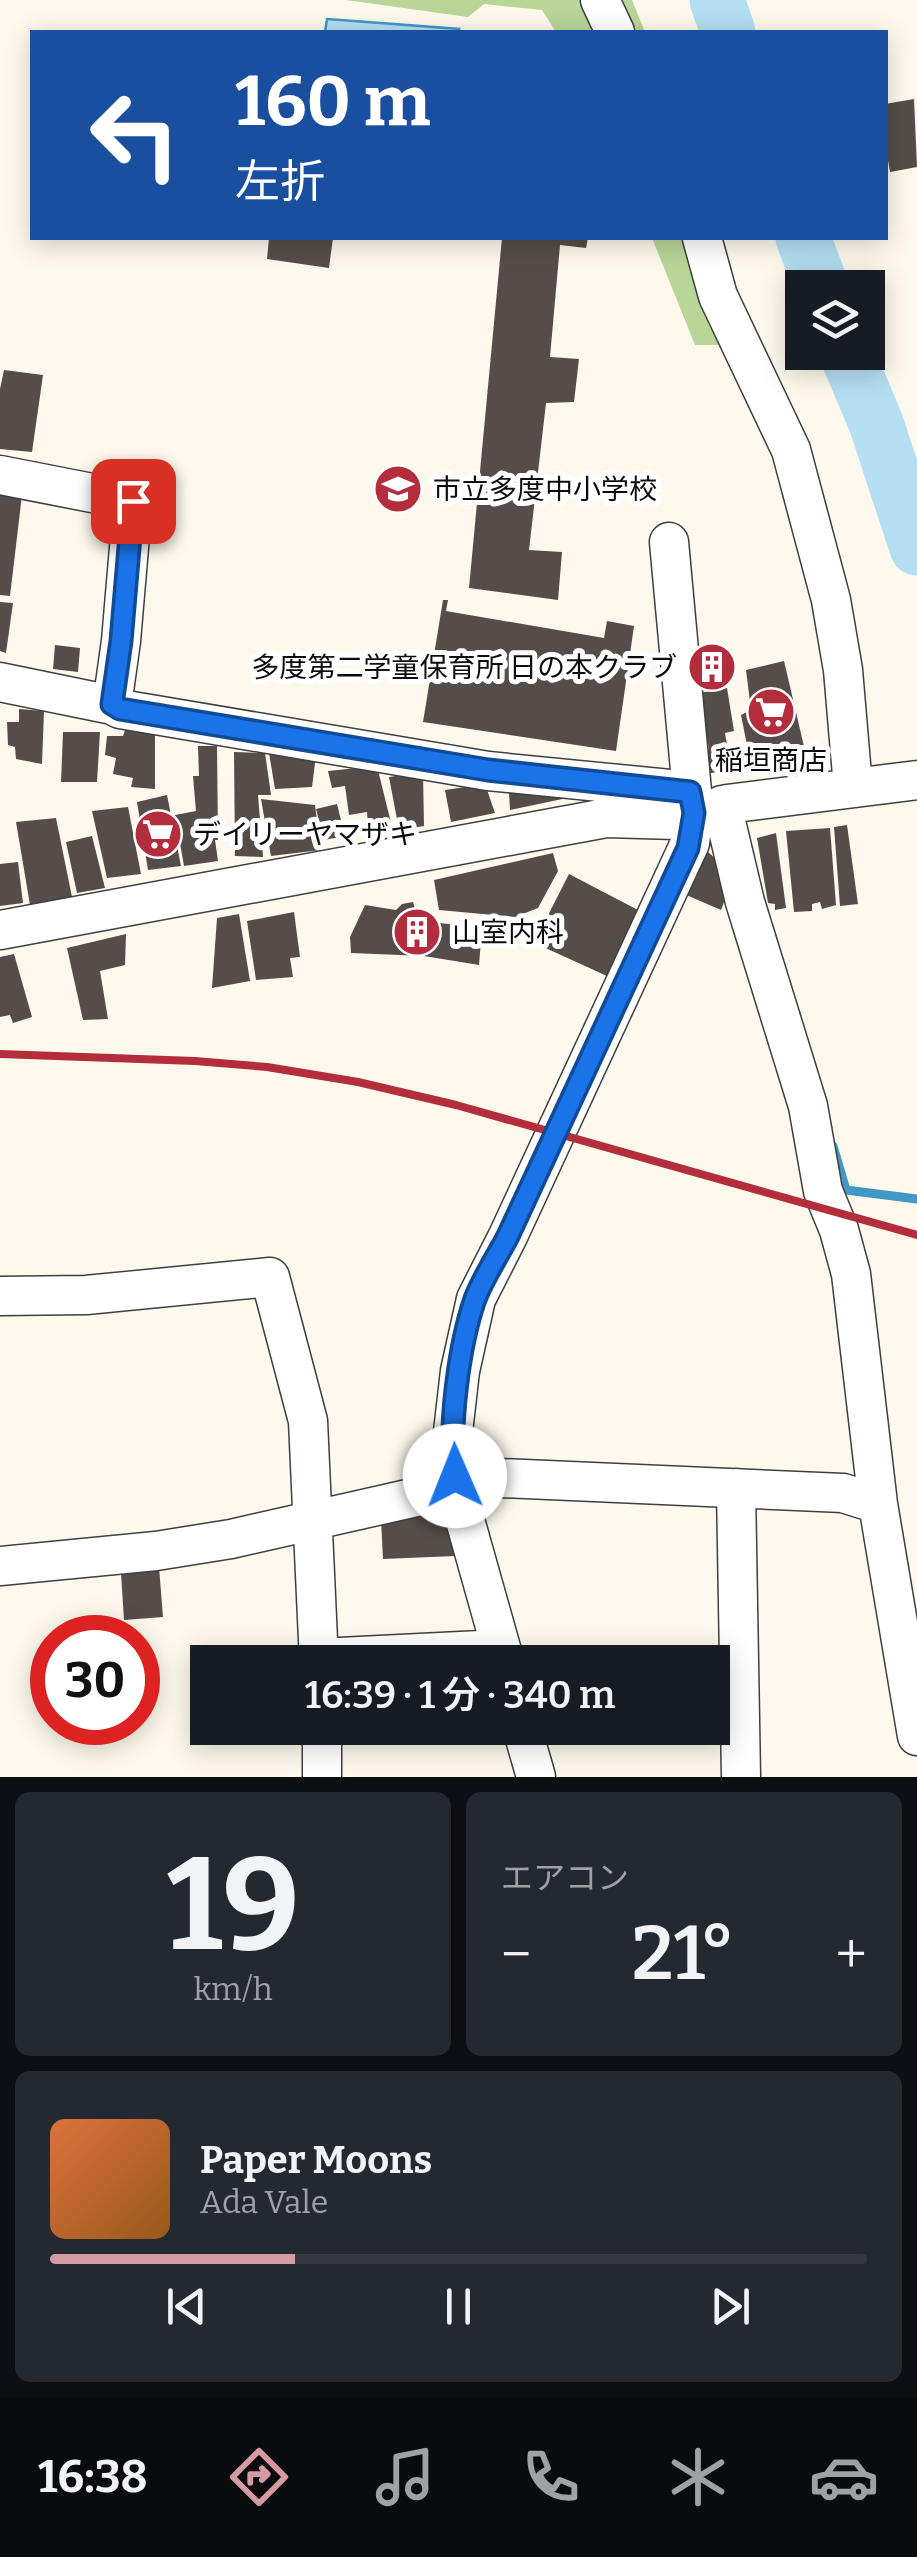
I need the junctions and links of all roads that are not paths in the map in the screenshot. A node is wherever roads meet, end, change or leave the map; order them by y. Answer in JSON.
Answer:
{"nodes":[{"id":1,"x":600,"y":0,"type":"edge"},
{"id":2,"x":614,"y":30,"type":"edge"},
{"id":3,"x":703,"y":240,"type":"edge"},
{"id":4,"x":0,"y":474,"type":"edge"},
{"id":5,"x":670,"y":542,"type":"dead end"},
{"id":6,"x":0,"y":682,"type":"edge"},
{"id":7,"x":112,"y":704,"type":"junction"},
{"id":8,"x":917,"y":780,"type":"edge"},
{"id":9,"x":858,"y":786,"type":"junction"},
{"id":10,"x":702,"y":803,"type":"junction"},
{"id":11,"x":0,"y":930,"type":"edge"},
{"id":12,"x":0,"y":1296,"type":"edge"},
{"id":13,"x":456,"y":1482,"type":"junction"},
{"id":14,"x":736,"y":1488,"type":"junction"},
{"id":15,"x":878,"y":1504,"type":"junction"},
{"id":16,"x":312,"y":1520,"type":"junction"},
{"id":17,"x":0,"y":1566,"type":"edge"},
{"id":18,"x":318,"y":1645,"type":"edge"},
{"id":19,"x":500,"y":1645,"type":"edge"},
{"id":20,"x":917,"y":1736,"type":"edge"},
{"id":21,"x":527,"y":1745,"type":"edge"},
{"id":22,"x":536,"y":1777,"type":"edge"},
{"id":23,"x":741,"y":1777,"type":"edge"}],
"edges":[{"from":1,"to":2,"type":"street"},
{"from":3,"to":9,"type":"street"},
{"from":4,"to":7,"type":"street"},
{"from":5,"to":10,"type":"street"},
{"from":6,"to":7,"type":"street"},
{"from":7,"to":10,"type":"street"},
{"from":8,"to":9,"type":"street"},
{"from":9,"to":10,"type":"street"},
{"from":10,"to":11,"type":"street"},
{"from":10,"to":13,"type":"street"},
{"from":10,"to":15,"type":"street"},
{"from":12,"to":16,"type":"street"},
{"from":13,"to":14,"type":"street"},
{"from":13,"to":16,"type":"street"},
{"from":13,"to":19,"type":"street"},
{"from":14,"to":15,"type":"street"},
{"from":14,"to":23,"type":"street"},
{"from":15,"to":20,"type":"street"},
{"from":16,"to":17,"type":"street"},
{"from":16,"to":18,"type":"street"},
{"from":21,"to":22,"type":"street"}]}
